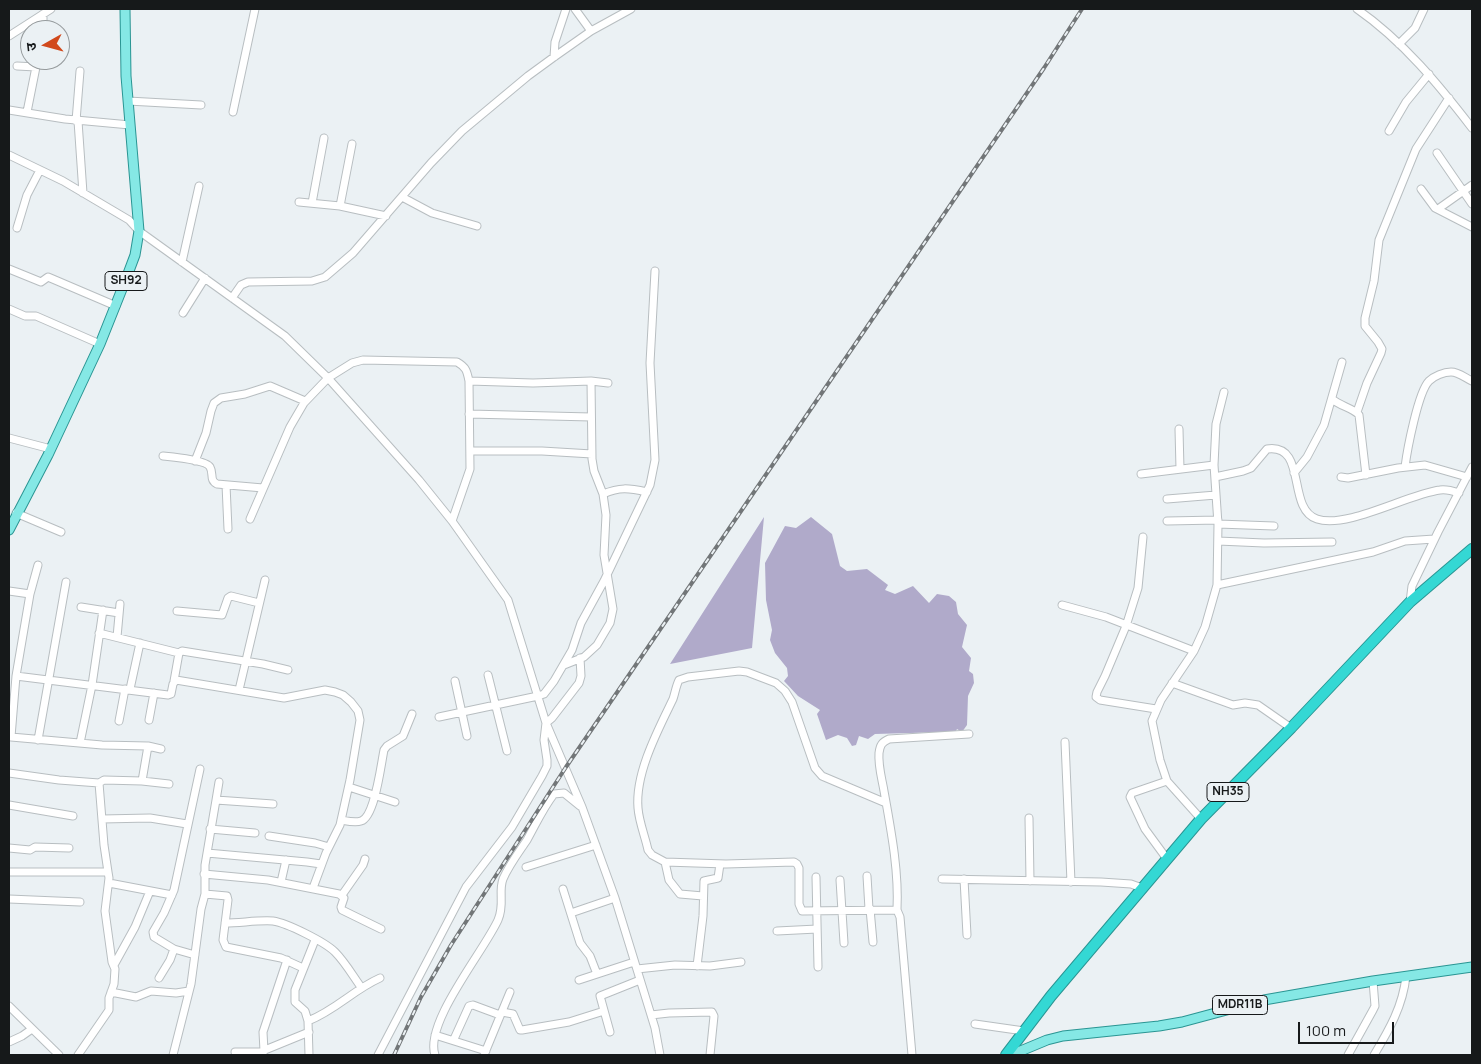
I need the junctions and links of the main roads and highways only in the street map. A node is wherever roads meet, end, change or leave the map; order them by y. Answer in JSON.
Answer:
{"nodes":[{"id":1,"x":125,"y":9,"type":"edge"},
{"id":2,"x":9,"y":530,"type":"edge"},
{"id":3,"x":1472,"y":549,"type":"edge"},
{"id":4,"x":1472,"y":967,"type":"edge"},
{"id":5,"x":1006,"y":1055,"type":"edge"},
{"id":6,"x":1011,"y":1055,"type":"edge"}],
"edges":[{"from":1,"to":2,"type":"main road","number":"SH92"},
{"from":3,"to":5,"type":"highway","number":"NH35"},
{"from":4,"to":6,"type":"main road","number":"MDR11B"}]}
